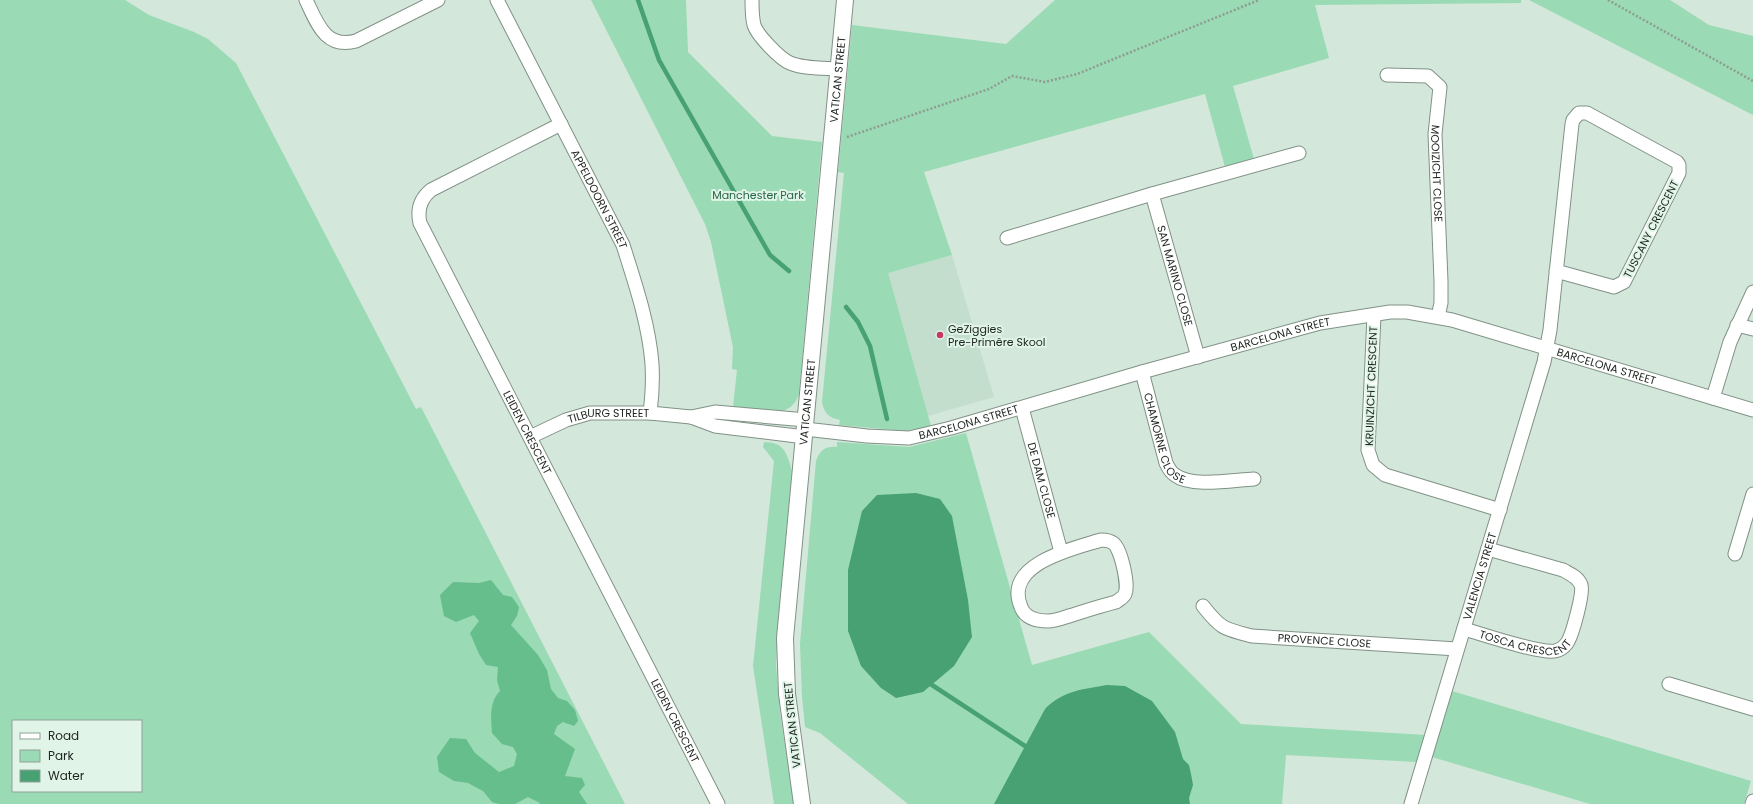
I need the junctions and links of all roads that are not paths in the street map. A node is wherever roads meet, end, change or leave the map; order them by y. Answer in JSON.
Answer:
{"nodes":[{"id":1,"x":306,"y":0,"type":"edge"},
{"id":2,"x":438,"y":0,"type":"edge"},
{"id":3,"x":497,"y":0,"type":"edge"},
{"id":4,"x":752,"y":0,"type":"edge"},
{"id":5,"x":845,"y":0,"type":"edge"},
{"id":6,"x":839,"y":70,"type":"junction"},
{"id":7,"x":1387,"y":75,"type":"dead end"},
{"id":8,"x":561,"y":124,"type":"junction"},
{"id":9,"x":1299,"y":153,"type":"dead end"},
{"id":10,"x":1152,"y":194,"type":"junction"},
{"id":11,"x":1007,"y":238,"type":"dead end"},
{"id":12,"x":1556,"y":271,"type":"junction"},
{"id":13,"x":1753,"y":292,"type":"edge"},
{"id":14,"x":1374,"y":315,"type":"junction"},
{"id":15,"x":1438,"y":317,"type":"junction"},
{"id":16,"x":1737,"y":324,"type":"junction"},
{"id":17,"x":1753,"y":329,"type":"edge"},
{"id":18,"x":1547,"y":348,"type":"junction"},
{"id":19,"x":1198,"y":357,"type":"junction"},
{"id":20,"x":1142,"y":372,"type":"junction"},
{"id":21,"x":1713,"y":398,"type":"junction"},
{"id":22,"x":1022,"y":408,"type":"junction"},
{"id":23,"x":1753,"y":410,"type":"edge"},
{"id":24,"x":650,"y":413,"type":"junction"},
{"id":25,"x":805,"y":429,"type":"junction"},
{"id":26,"x":530,"y":437,"type":"junction"},
{"id":27,"x":1254,"y":479,"type":"dead end"},
{"id":28,"x":1753,"y":494,"type":"edge"},
{"id":29,"x":1500,"y":510,"type":"junction"},
{"id":30,"x":1488,"y":549,"type":"junction"},
{"id":31,"x":1061,"y":552,"type":"junction"},
{"id":32,"x":1735,"y":554,"type":"dead end"},
{"id":33,"x":1203,"y":606,"type":"dead end"},
{"id":34,"x":1464,"y":629,"type":"junction"},
{"id":35,"x":1457,"y":649,"type":"junction"},
{"id":36,"x":1669,"y":684,"type":"dead end"},
{"id":37,"x":1753,"y":709,"type":"edge"},
{"id":38,"x":718,"y":804,"type":"edge"},
{"id":39,"x":802,"y":804,"type":"edge"},
{"id":40,"x":1411,"y":804,"type":"edge"}],
"edges":[{"from":1,"to":2,"type":"street"},
{"from":3,"to":8,"type":"street","name":"APPELDOORN STREET"},
{"from":4,"to":6,"type":"street"},
{"from":5,"to":6,"type":"street","name":"VATICAN STREET"},
{"from":6,"to":25,"type":"street","name":"VATICAN STREET"},
{"from":7,"to":15,"type":"street","name":"MOOIZICHT CLOSE"},
{"from":8,"to":24,"type":"street","name":"APPELDOORN STREET"},
{"from":8,"to":26,"type":"street","name":"LEIDEN CRESCENT"},
{"from":9,"to":10,"type":"street"},
{"from":10,"to":11,"type":"street"},
{"from":10,"to":19,"type":"street","name":"SAN MARINO CLOSE"},
{"from":12,"to":12,"type":"street","name":"TUSCANY CRESCENT"},
{"from":12,"to":18,"type":"street","name":"TUSCANY CRESCENT"},
{"from":13,"to":16,"type":"street"},
{"from":14,"to":15,"type":"street","name":"BARCELONA STREET"},
{"from":14,"to":19,"type":"street","name":"BARCELONA STREET"},
{"from":14,"to":29,"type":"street","name":"KRUINZICHT CRESCENT"},
{"from":15,"to":18,"type":"street","name":"BARCELONA STREET"},
{"from":16,"to":17,"type":"street"},
{"from":16,"to":21,"type":"street"},
{"from":18,"to":21,"type":"street","name":"BARCELONA STREET"},
{"from":18,"to":29,"type":"street","name":"VALENCIA STREET"},
{"from":19,"to":20,"type":"street","name":"BARCELONA STREET"},
{"from":20,"to":22,"type":"street","name":"BARCELONA STREET"},
{"from":20,"to":27,"type":"street","name":"CHAMORNE CLOSE"},
{"from":21,"to":23,"type":"street","name":"BARCELONA STREET"},
{"from":22,"to":25,"type":"street","name":"BARCELONA STREET"},
{"from":22,"to":31,"type":"street","name":"DE DAM CLOSE"},
{"from":24,"to":25,"type":"street","name":"TILBURG STREET"},
{"from":24,"to":26,"type":"street","name":"TILBURG STREET"},
{"from":25,"to":39,"type":"street","name":"VATICAN STREET"},
{"from":26,"to":38,"type":"street","name":"LEIDEN CRESCENT"},
{"from":28,"to":32,"type":"street"},
{"from":29,"to":30,"type":"street","name":"VALENCIA STREET"},
{"from":30,"to":34,"type":"street","name":"VALENCIA STREET"},
{"from":30,"to":34,"type":"street","name":"TOSCA CRESCENT"},
{"from":31,"to":31,"type":"street"},
{"from":33,"to":35,"type":"street","name":"PROVENCE CLOSE"},
{"from":34,"to":35,"type":"street","name":"VALENCIA STREET"},
{"from":35,"to":40,"type":"street","name":"VALENCIA STREET"},
{"from":36,"to":37,"type":"street"}]}
